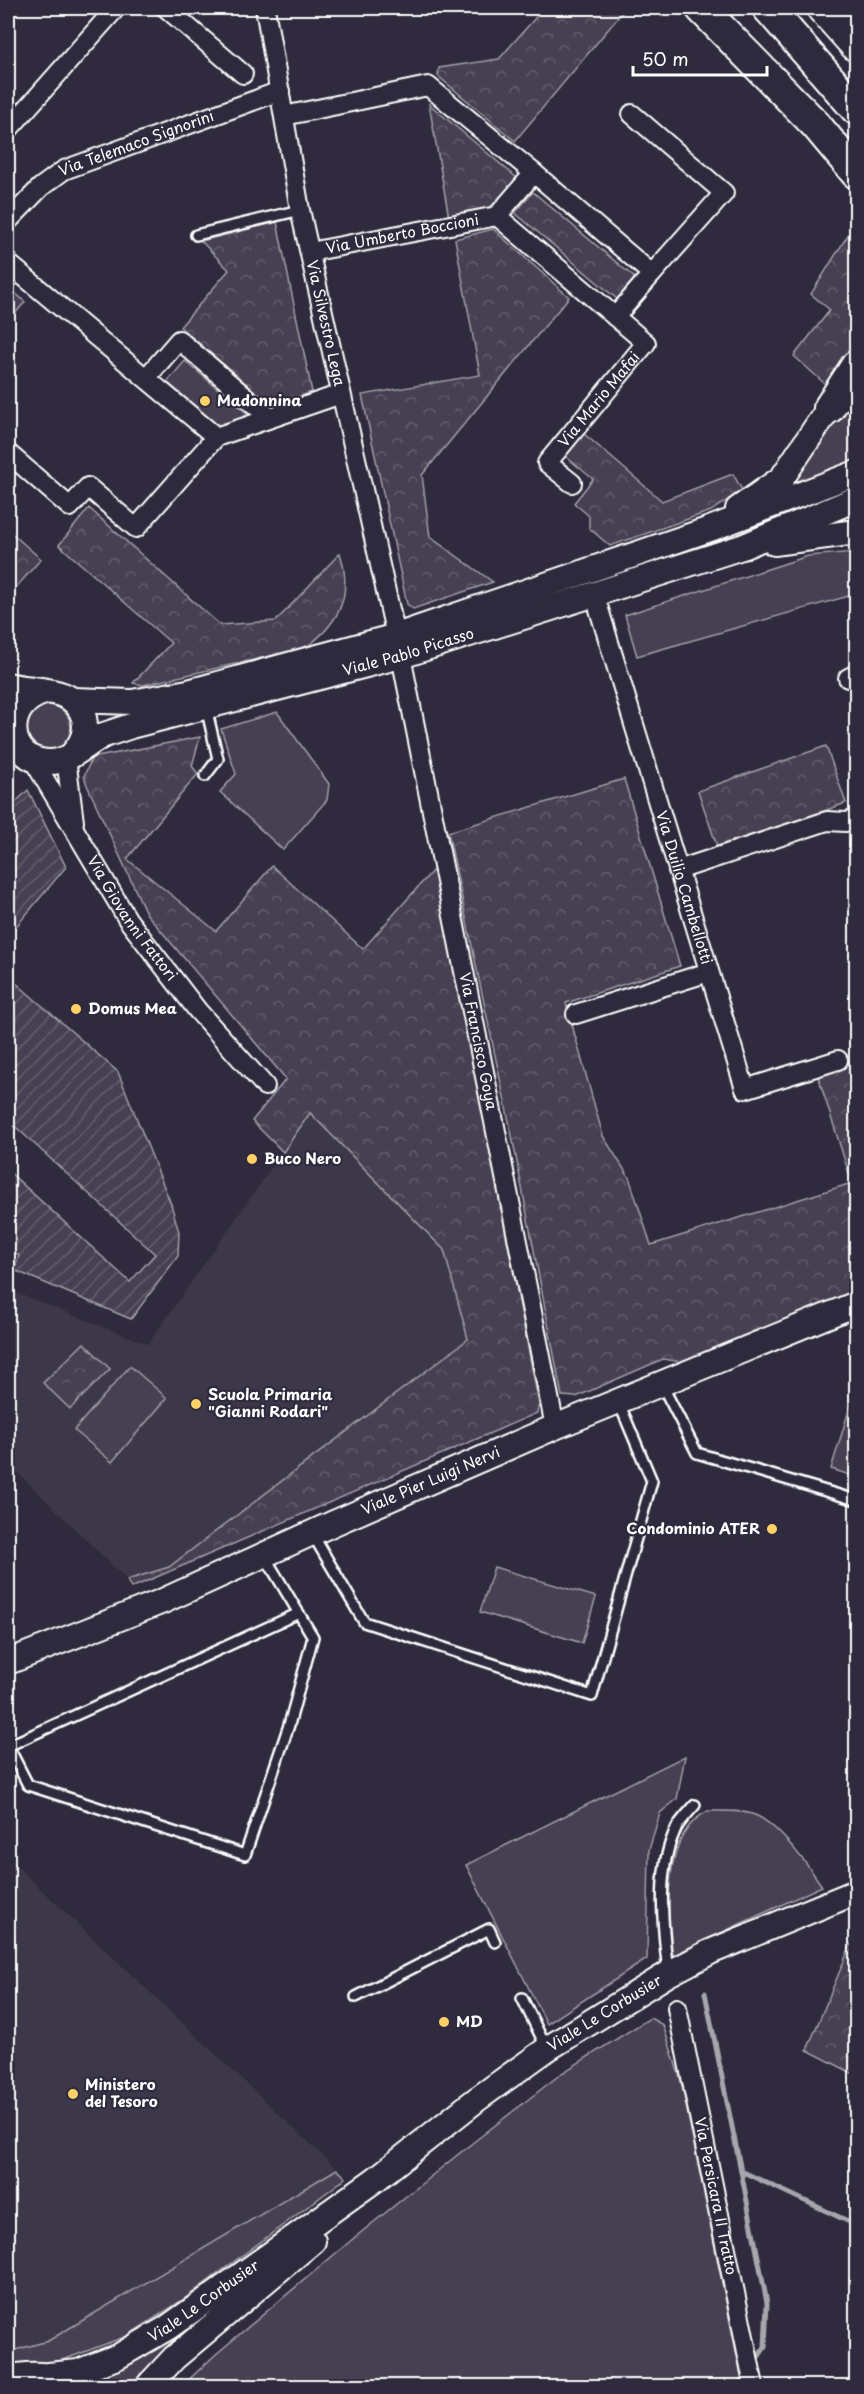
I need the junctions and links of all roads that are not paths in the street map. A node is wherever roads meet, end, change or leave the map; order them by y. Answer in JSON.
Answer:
{"nodes":[{"id":1,"x":116,"y":8,"type":"edge"},
{"id":2,"x":166,"y":8,"type":"edge"},
{"id":3,"x":265,"y":8,"type":"edge"},
{"id":4,"x":701,"y":8,"type":"edge"},
{"id":5,"x":768,"y":8,"type":"edge"},
{"id":6,"x":822,"y":8,"type":"edge"},
{"id":7,"x":856,"y":46,"type":"edge"},
{"id":8,"x":243,"y":74,"type":"dead end"},
{"id":9,"x":280,"y":91,"type":"junction"},
{"id":10,"x":856,"y":109,"type":"edge"},
{"id":11,"x":632,"y":114,"type":"dead end"},
{"id":12,"x":284,"y":116,"type":"junction"},
{"id":13,"x":8,"y":129,"type":"edge"},
{"id":14,"x":534,"y":172,"type":"junction"},
{"id":15,"x":856,"y":173,"type":"edge"},
{"id":16,"x":11,"y":209,"type":"edge"},
{"id":17,"x":300,"y":210,"type":"junction"},
{"id":18,"x":497,"y":216,"type":"junction"},
{"id":19,"x":196,"y":235,"type":"dead end"},
{"id":20,"x":309,"y":252,"type":"junction"},
{"id":21,"x":8,"y":263,"type":"edge"},
{"id":22,"x":652,"y":274,"type":"junction"},
{"id":23,"x":615,"y":317,"type":"junction"},
{"id":24,"x":856,"y":366,"type":"edge"},
{"id":25,"x":146,"y":378,"type":"junction"},
{"id":26,"x":856,"y":384,"type":"edge"},
{"id":27,"x":341,"y":394,"type":"junction"},
{"id":28,"x":829,"y":408,"type":"junction"},
{"id":29,"x":270,"y":418,"type":"junction"},
{"id":30,"x":216,"y":436,"type":"junction"},
{"id":31,"x":8,"y":453,"type":"edge"},
{"id":32,"x":856,"y":473,"type":"edge"},
{"id":33,"x":572,"y":483,"type":"dead end"},
{"id":34,"x":856,"y":499,"type":"edge"},
{"id":35,"x":710,"y":529,"type":"junction"},
{"id":36,"x":856,"y":532,"type":"edge"},
{"id":37,"x":742,"y":547,"type":"junction"},
{"id":38,"x":594,"y":593,"type":"junction"},
{"id":39,"x":399,"y":646,"type":"junction"},
{"id":40,"x":8,"y":685,"type":"edge"},
{"id":41,"x":45,"y":692,"type":"junction"},
{"id":42,"x":72,"y":700,"type":"junction"},
{"id":43,"x":207,"y":707,"type":"junction"},
{"id":44,"x":11,"y":722,"type":"edge"},
{"id":45,"x":70,"y":755,"type":"junction"},
{"id":46,"x":32,"y":758,"type":"junction"},
{"id":47,"x":205,"y":776,"type":"dead end"},
{"id":48,"x":856,"y":819,"type":"edge"},
{"id":49,"x":75,"y":827,"type":"junction"},
{"id":50,"x":678,"y":870,"type":"junction"},
{"id":51,"x":709,"y":972,"type":"junction"},
{"id":52,"x":576,"y":1014,"type":"dead end"},
{"id":53,"x":838,"y":1060,"type":"dead end"},
{"id":54,"x":265,"y":1086,"type":"dead end"},
{"id":55,"x":856,"y":1304,"type":"edge"},
{"id":56,"x":662,"y":1385,"type":"junction"},
{"id":57,"x":618,"y":1402,"type":"junction"},
{"id":58,"x":555,"y":1427,"type":"junction"},
{"id":59,"x":856,"y":1500,"type":"edge"},
{"id":60,"x":312,"y":1533,"type":"junction"},
{"id":61,"x":263,"y":1555,"type":"junction"},
{"id":62,"x":299,"y":1613,"type":"junction"},
{"id":63,"x":8,"y":1662,"type":"edge"},
{"id":64,"x":695,"y":1805,"type":"dead end"},
{"id":65,"x":856,"y":1892,"type":"edge"},
{"id":66,"x":495,"y":1942,"type":"dead end"},
{"id":67,"x":668,"y":1974,"type":"junction"},
{"id":68,"x":356,"y":1997,"type":"dead end"},
{"id":69,"x":522,"y":1998,"type":"dead end"},
{"id":70,"x":677,"y":2008,"type":"dead end"},
{"id":71,"x":547,"y":2049,"type":"junction"},
{"id":72,"x":376,"y":2179,"type":"junction"},
{"id":73,"x":49,"y":2375,"type":"junction"},
{"id":74,"x":8,"y":2379,"type":"edge"},
{"id":75,"x":81,"y":2386,"type":"edge"},
{"id":76,"x":148,"y":2386,"type":"edge"},
{"id":77,"x":754,"y":2386,"type":"edge"}],
"edges":[{"from":1,"to":13,"type":"street"},
{"from":2,"to":8,"type":"street"},
{"from":3,"to":9,"type":"street","name":"Via Silvestro Lega"},
{"from":4,"to":15,"type":"main road"},
{"from":5,"to":10,"type":"main road"},
{"from":6,"to":7,"type":"main road"},
{"from":9,"to":12,"type":"street","name":"Via Silvestro Lega"},
{"from":9,"to":16,"type":"street","name":"Via Telemaco Signorini"},
{"from":11,"to":22,"type":"street"},
{"from":12,"to":14,"type":"street"},
{"from":12,"to":17,"type":"street","name":"Via Silvestro Lega"},
{"from":14,"to":18,"type":"street"},
{"from":14,"to":22,"type":"street"},
{"from":17,"to":19,"type":"lane"},
{"from":17,"to":20,"type":"street","name":"Via Silvestro Lega"},
{"from":18,"to":20,"type":"street","name":"Via Umberto Boccioni"},
{"from":18,"to":23,"type":"street"},
{"from":20,"to":27,"type":"street","name":"Via Silvestro Lega"},
{"from":21,"to":25,"type":"street"},
{"from":22,"to":23,"type":"street"},
{"from":23,"to":33,"type":"street","name":"Via Mario Mafai"},
{"from":24,"to":28,"type":"main road"},
{"from":25,"to":29,"type":"street"},
{"from":25,"to":30,"type":"street"},
{"from":26,"to":28,"type":"street","name":"Viale Pablo Picasso"},
{"from":27,"to":29,"type":"street"},
{"from":27,"to":39,"type":"street","name":"Via Silvestro Lega"},
{"from":28,"to":35,"type":"street","name":"Viale Pablo Picasso"},
{"from":29,"to":30,"type":"street"},
{"from":30,"to":31,"type":"street"},
{"from":32,"to":35,"type":"street","name":"Viale Pablo Picasso"},
{"from":34,"to":37,"type":"street","name":"Viale Pablo Picasso"},
{"from":35,"to":39,"type":"street","name":"Viale Pablo Picasso"},
{"from":36,"to":37,"type":"street","name":"Viale Pablo Picasso"},
{"from":37,"to":38,"type":"street","name":"Viale Pablo Picasso"},
{"from":38,"to":39,"type":"street","name":"Viale Pablo Picasso"},
{"from":38,"to":50,"type":"street","name":"Via Duilio Cambellotti"},
{"from":39,"to":42,"type":"street","name":"Viale Pablo Picasso"},
{"from":39,"to":43,"type":"street","name":"Viale Pablo Picasso"},
{"from":39,"to":58,"type":"street","name":"Via Francisco Goya"},
{"from":40,"to":41,"type":"street","name":"Viale Pablo Picasso"},
{"from":41,"to":42,"type":"street","name":"Viale Pablo Picasso"},
{"from":41,"to":44,"type":"street"},
{"from":42,"to":45,"type":"street"},
{"from":43,"to":45,"type":"street","name":"Viale Pablo Picasso"},
{"from":43,"to":47,"type":"lane"},
{"from":44,"to":46,"type":"street"},
{"from":45,"to":46,"type":"street","name":"Viale Pablo Picasso"},
{"from":45,"to":49,"type":"street","name":"Via Giovanni Fattori"},
{"from":46,"to":49,"type":"street","name":"Via Giovanni Fattori"},
{"from":48,"to":50,"type":"street"},
{"from":49,"to":54,"type":"street","name":"Via Giovanni Fattori"},
{"from":50,"to":51,"type":"street","name":"Via Duilio Cambellotti"},
{"from":51,"to":52,"type":"street"},
{"from":51,"to":53,"type":"street","name":"Via Duilio Cambellotti"},
{"from":55,"to":56,"type":"street","name":"Viale Pier Luigi Nervi"},
{"from":56,"to":57,"type":"street","name":"Viale Pier Luigi Nervi"},
{"from":56,"to":59,"type":"lane"},
{"from":57,"to":58,"type":"street","name":"Viale Pier Luigi Nervi"},
{"from":57,"to":60,"type":"lane"},
{"from":58,"to":60,"type":"street","name":"Viale Pier Luigi Nervi"},
{"from":60,"to":61,"type":"street","name":"Viale Pier Luigi Nervi"},
{"from":61,"to":62,"type":"lane"},
{"from":61,"to":63,"type":"street","name":"Viale Pier Luigi Nervi"},
{"from":62,"to":62,"type":"lane"},
{"from":64,"to":67,"type":"lane"},
{"from":65,"to":67,"type":"street","name":"Viale Le Corbusier"},
{"from":66,"to":68,"type":"lane"},
{"from":67,"to":71,"type":"street","name":"Viale Le Corbusier"},
{"from":69,"to":71,"type":"lane"},
{"from":70,"to":77,"type":"street","name":"Via Persicara II Tratto"},
{"from":71,"to":72,"type":"street","name":"Viale Le Corbusier"},
{"from":72,"to":73,"type":"street","name":"Viale Le Corbusier"},
{"from":72,"to":76,"type":"street","name":"Viale Le Corbusier"},
{"from":73,"to":74,"type":"street","name":"Viale Le Corbusier"},
{"from":73,"to":75,"type":"street","name":"Viale Le Corbusier"}]}
